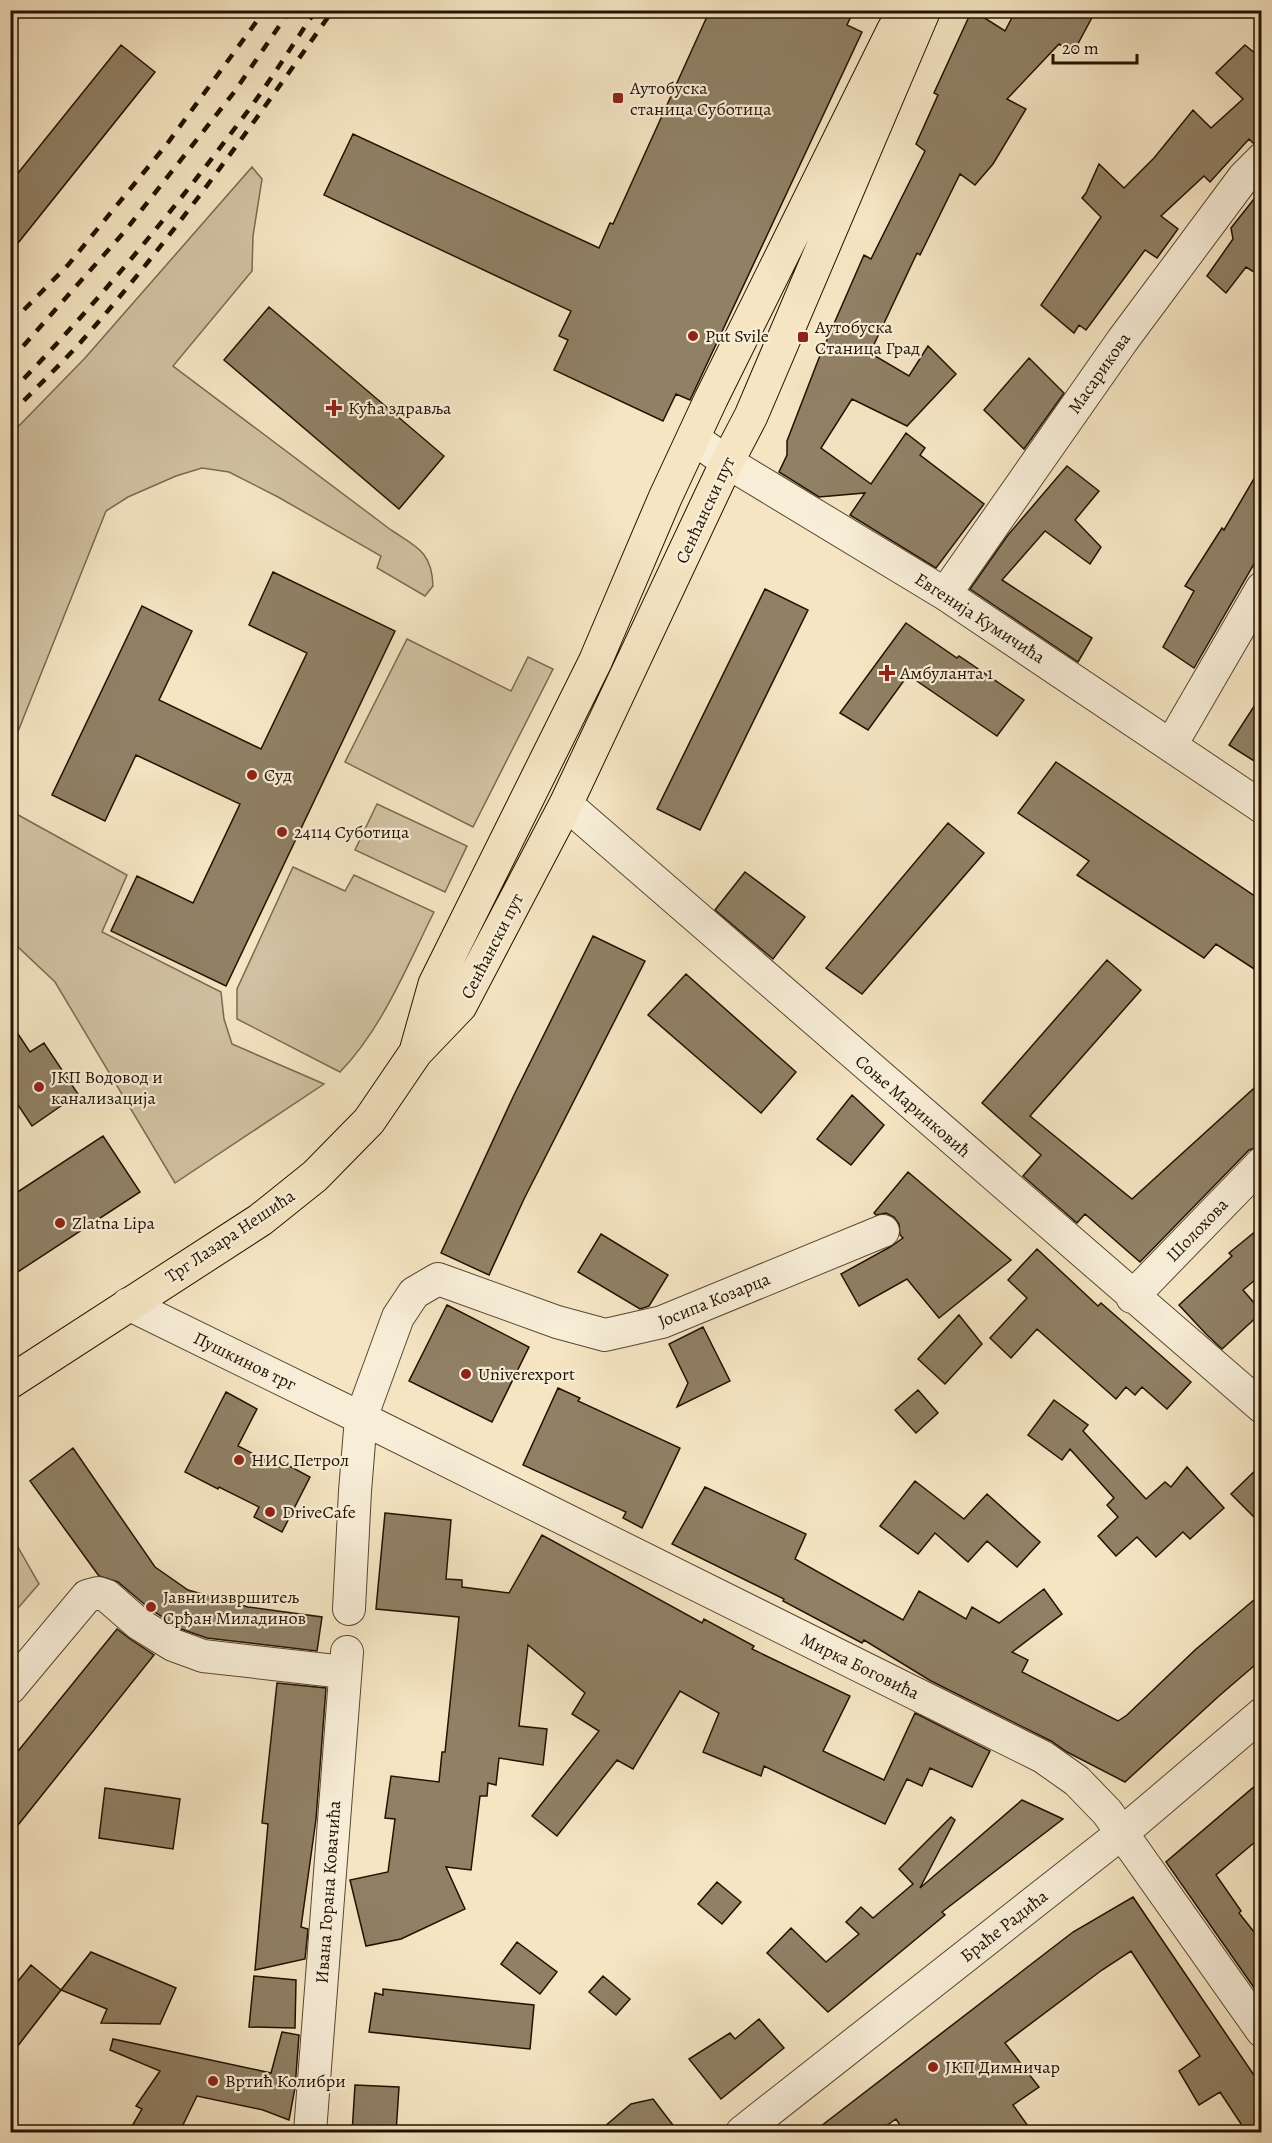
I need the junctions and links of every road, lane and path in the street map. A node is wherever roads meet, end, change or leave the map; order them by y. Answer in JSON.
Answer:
{"nodes":[{"id":1,"x":905,"y":10,"type":"edge"},
{"id":2,"x":924,"y":10,"type":"edge"},
{"id":3,"x":1262,"y":159,"type":"edge"},
{"id":4,"x":693,"y":438,"type":"junction"},
{"id":5,"x":727,"y":462,"type":"junction"},
{"id":6,"x":1262,"y":588,"type":"edge"},
{"id":7,"x":945,"y":594,"type":"junction"},
{"id":8,"x":1171,"y":745,"type":"junction"},
{"id":9,"x":566,"y":804,"type":"junction"},
{"id":10,"x":1262,"y":807,"type":"edge"},
{"id":11,"x":416,"y":1052,"type":"junction"},
{"id":12,"x":1262,"y":1163,"type":"edge"},
{"id":13,"x":883,"y":1231,"type":"dead end"},
{"id":14,"x":1132,"y":1297,"type":"junction"},
{"id":15,"x":128,"y":1304,"type":"junction"},
{"id":16,"x":10,"y":1383,"type":"edge"},
{"id":17,"x":1262,"y":1407,"type":"edge"},
{"id":18,"x":361,"y":1418,"type":"junction"},
{"id":19,"x":350,"y":1609,"type":"dead end"},
{"id":20,"x":10,"y":1688,"type":"edge"},
{"id":21,"x":1262,"y":1714,"type":"edge"},
{"id":22,"x":1122,"y":1833,"type":"junction"},
{"id":23,"x":1262,"y":2031,"type":"edge"},
{"id":24,"x":310,"y":2133,"type":"edge"},
{"id":25,"x":742,"y":2133,"type":"edge"}],
"edges":[{"from":1,"to":4,"type":"main road","name":"Сенћански пут"},
{"from":2,"to":5,"type":"main road","name":"Сенћански пут"},
{"from":3,"to":7,"type":"street","name":"Масарикова"},
{"from":4,"to":5,"type":"street","name":"Евгенија Кумичића"},
{"from":4,"to":11,"type":"main road","name":"Сенћански пут"},
{"from":5,"to":7,"type":"street","name":"Евгенија Кумичића"},
{"from":5,"to":9,"type":"main road","name":"Сенћански пут"},
{"from":6,"to":8,"type":"street"},
{"from":7,"to":8,"type":"street","name":"Евгенија Кумичића"},
{"from":8,"to":10,"type":"street","name":"Евгенија Кумичића"},
{"from":9,"to":11,"type":"main road","name":"Сенћански пут"},
{"from":9,"to":14,"type":"street","name":"Соње Маринковић"},
{"from":11,"to":15,"type":"main road","name":"Трг Лазара Нешића"},
{"from":12,"to":14,"type":"street","name":"Шолохова"},
{"from":13,"to":18,"type":"street","name":"Јосипа Козарца"},
{"from":14,"to":17,"type":"street","name":"Соње Маринковић"},
{"from":15,"to":16,"type":"main road","name":"Трг Лазара Нешића"},
{"from":15,"to":18,"type":"street","name":"Пушкинов трг"},
{"from":18,"to":19,"type":"street"},
{"from":18,"to":22,"type":"street","name":"Мирка Боговића"},
{"from":20,"to":24,"type":"street","name":"Ивана Горана Ковачића"},
{"from":21,"to":22,"type":"street","name":"Браће Радића"},
{"from":22,"to":23,"type":"street","name":"Мирка Боговића"},
{"from":22,"to":25,"type":"street","name":"Браће Радића"}]}
